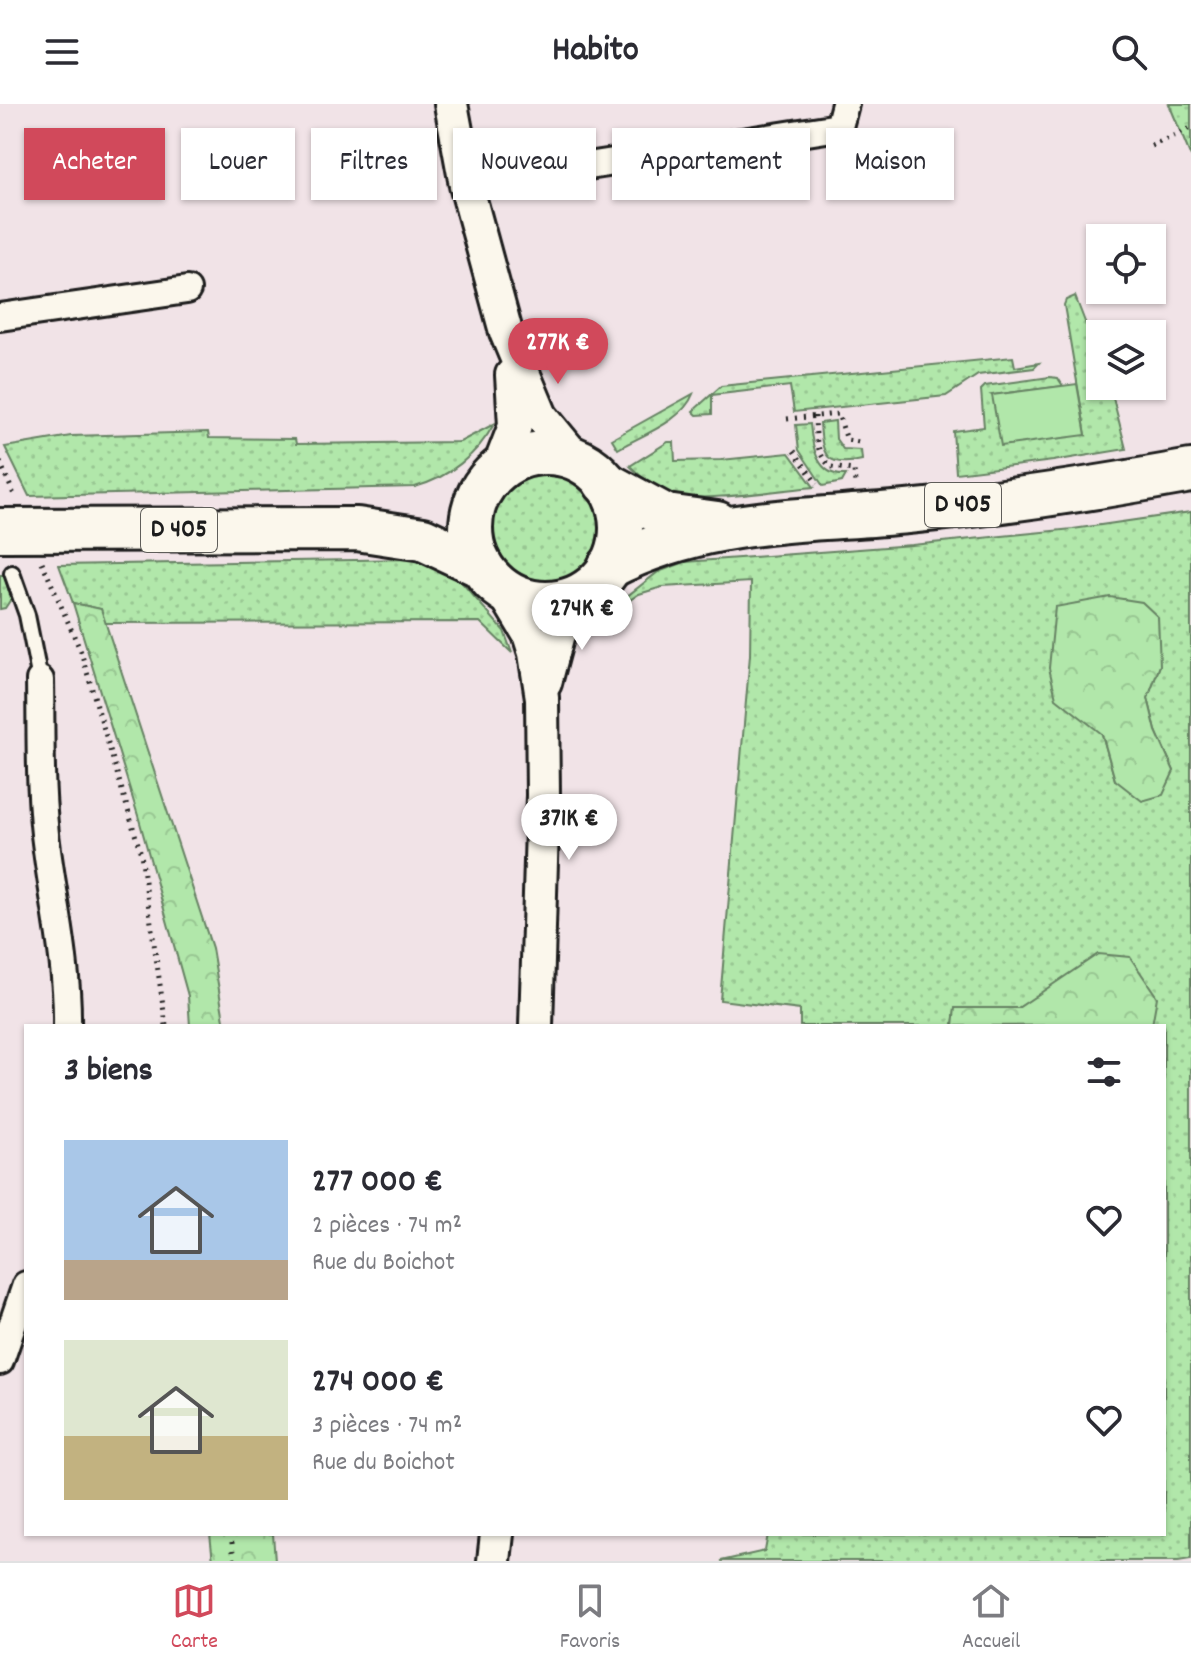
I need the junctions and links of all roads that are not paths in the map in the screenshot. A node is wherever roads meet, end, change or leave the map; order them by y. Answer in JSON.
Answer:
{"nodes":[{"id":1,"x":451,"y":104,"type":"edge"},
{"id":2,"x":845,"y":104,"type":"edge"},
{"id":3,"x":455,"y":128,"type":"edge"},
{"id":4,"x":596,"y":165,"type":"edge"},
{"id":5,"x":470,"y":200,"type":"edge"},
{"id":6,"x":187,"y":290,"type":"dead end"},
{"id":7,"x":0,"y":317,"type":"edge"},
{"id":8,"x":506,"y":332,"type":"junction"},
{"id":9,"x":1191,"y":471,"type":"edge"},
{"id":10,"x":592,"y":472,"type":"junction"},
{"id":11,"x":491,"y":478,"type":"junction"},
{"id":12,"x":15,"y":521,"type":"edge"},
{"id":13,"x":734,"y":526,"type":"junction"},
{"id":14,"x":357,"y":529,"type":"junction"},
{"id":15,"x":12,"y":573,"type":"dead end"},
{"id":16,"x":492,"y":577,"type":"junction"},
{"id":17,"x":596,"y":580,"type":"junction"},
{"id":18,"x":40,"y":680,"type":"joint"},
{"id":19,"x":542,"y":698,"type":"junction"},
{"id":20,"x":67,"y":1024,"type":"edge"},
{"id":21,"x":536,"y":1024,"type":"edge"},
{"id":22,"x":24,"y":1291,"type":"edge"},
{"id":23,"x":0,"y":1361,"type":"edge"},
{"id":24,"x":497,"y":1536,"type":"edge"},
{"id":25,"x":494,"y":1561,"type":"edge"}],
"edges":[{"from":1,"to":3,"type":"street"},
{"from":2,"to":4,"type":"street"},
{"from":5,"to":8,"type":"street"},
{"from":6,"to":7,"type":"street"},
{"from":8,"to":10,"type":"street"},
{"from":8,"to":11,"type":"street"},
{"from":9,"to":13,"type":"main road","number":"D 405"},
{"from":10,"to":11,"type":"main road"},
{"from":10,"to":13,"type":"main road","number":"D 405"},
{"from":10,"to":17,"type":"main road"},
{"from":11,"to":14,"type":"main road","number":"D 405"},
{"from":11,"to":16,"type":"main road"},
{"from":12,"to":14,"type":"main road","number":"D 405"},
{"from":13,"to":17,"type":"main road","number":"D 405"},
{"from":14,"to":16,"type":"main road","number":"D 405"},
{"from":15,"to":18,"type":"lane"},
{"from":16,"to":17,"type":"main road"},
{"from":16,"to":19,"type":"street"},
{"from":17,"to":19,"type":"street"},
{"from":18,"to":20,"type":"street"},
{"from":19,"to":21,"type":"street"},
{"from":22,"to":23,"type":"street"},
{"from":24,"to":25,"type":"street"}]}
